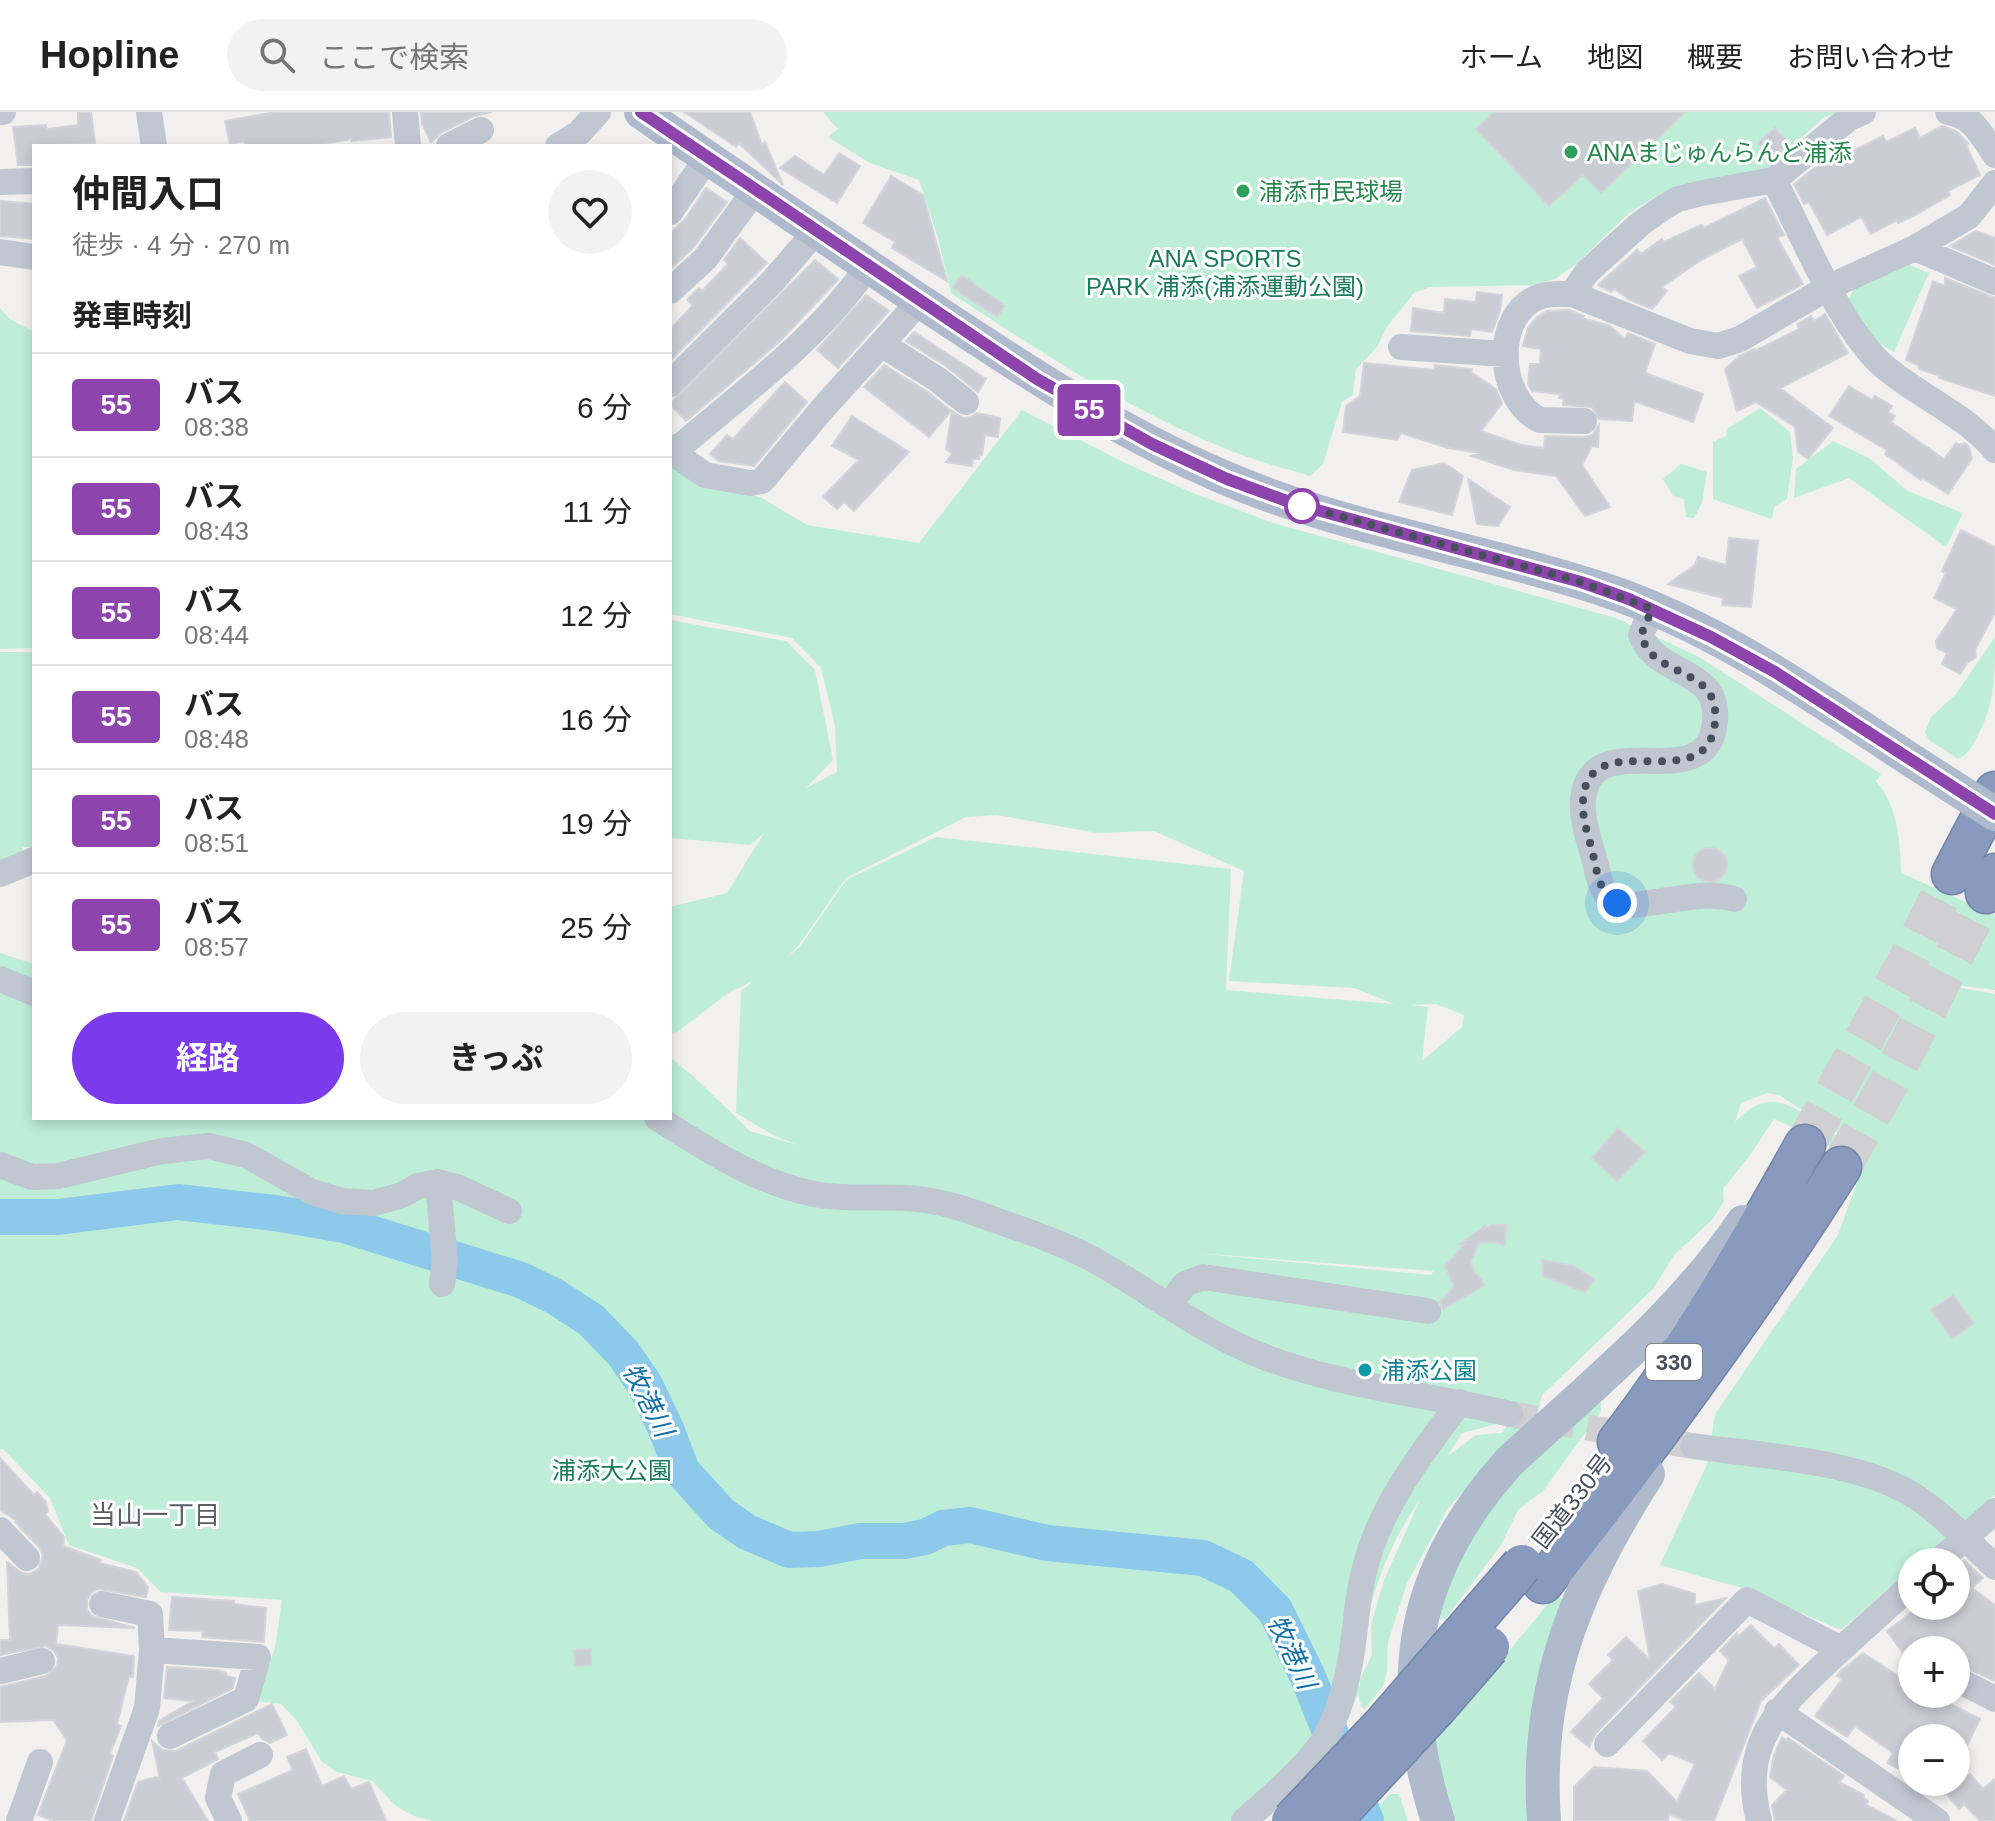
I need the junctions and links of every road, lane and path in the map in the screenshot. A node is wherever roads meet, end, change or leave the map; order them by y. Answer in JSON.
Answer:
{"nodes":[{"id":1,"x":149,"y":112,"type":"edge"},
{"id":2,"x":405,"y":112,"type":"edge"},
{"id":3,"x":598,"y":112,"type":"edge"},
{"id":4,"x":1863,"y":112,"type":"edge"},
{"id":5,"x":1948,"y":112,"type":"edge"},
{"id":6,"x":481,"y":130,"type":"dead end"},
{"id":7,"x":655,"y":130,"type":"edge"},
{"id":8,"x":154,"y":144,"type":"edge"},
{"id":9,"x":407,"y":144,"type":"edge"},
{"id":10,"x":453,"y":144,"type":"edge"},
{"id":11,"x":561,"y":144,"type":"edge"},
{"id":12,"x":1995,"y":155,"type":"edge"},
{"id":13,"x":708,"y":157,"type":"junction"},
{"id":14,"x":1774,"y":180,"type":"junction"},
{"id":15,"x":32,"y":181,"type":"edge"},
{"id":16,"x":0,"y":182,"type":"edge"},
{"id":17,"x":1995,"y":183,"type":"edge"},
{"id":18,"x":756,"y":189,"type":"junction"},
{"id":19,"x":672,"y":209,"type":"edge"},
{"id":20,"x":817,"y":230,"type":"junction"},
{"id":21,"x":1915,"y":248,"type":"junction"},
{"id":22,"x":0,"y":252,"type":"edge"},
{"id":23,"x":32,"y":257,"type":"edge"},
{"id":24,"x":868,"y":266,"type":"junction"},
{"id":25,"x":1995,"y":282,"type":"edge"},
{"id":26,"x":1829,"y":287,"type":"junction"},
{"id":27,"x":672,"y":289,"type":"edge"},
{"id":28,"x":1572,"y":294,"type":"junction"},
{"id":29,"x":920,"y":301,"type":"junction"},
{"id":30,"x":881,"y":344,"type":"junction"},
{"id":31,"x":1401,"y":347,"type":"dead end"},
{"id":32,"x":1504,"y":354,"type":"junction"},
{"id":33,"x":672,"y":382,"type":"edge"},
{"id":34,"x":966,"y":402,"type":"dead end"},
{"id":35,"x":1584,"y":421,"type":"dead end"},
{"id":36,"x":672,"y":449,"type":"edge"},
{"id":37,"x":1995,"y":450,"type":"edge"},
{"id":38,"x":672,"y":451,"type":"edge"},
{"id":39,"x":1652,"y":609,"type":"junction"},
{"id":40,"x":1995,"y":792,"type":"edge"},
{"id":41,"x":1995,"y":814,"type":"edge"},
{"id":42,"x":32,"y":861,"type":"edge"},
{"id":43,"x":0,"y":874,"type":"edge"},
{"id":44,"x":1952,"y":874,"type":"tunnel mouth"},
{"id":45,"x":1734,"y":899,"type":"dead end"},
{"id":46,"x":0,"y":979,"type":"edge"},
{"id":47,"x":32,"y":992,"type":"edge"},
{"id":48,"x":660,"y":1120,"type":"edge"},
{"id":49,"x":1805,"y":1145,"type":"joint"},
{"id":50,"x":0,"y":1165,"type":"edge"},
{"id":51,"x":1841,"y":1167,"type":"tunnel mouth"},
{"id":52,"x":438,"y":1188,"type":"junction"},
{"id":53,"x":509,"y":1211,"type":"dead end"},
{"id":54,"x":443,"y":1273,"type":"dead end"},
{"id":55,"x":1168,"y":1306,"type":"junction"},
{"id":56,"x":1428,"y":1311,"type":"dead end"},
{"id":57,"x":1682,"y":1401,"type":"junction"},
{"id":58,"x":1460,"y":1402,"type":"junction"},
{"id":59,"x":1510,"y":1414,"type":"tunnel mouth"},
{"id":60,"x":1693,"y":1446,"type":"tunnel mouth"},
{"id":61,"x":1995,"y":1511,"type":"edge"},
{"id":62,"x":0,"y":1530,"type":"edge"},
{"id":63,"x":1964,"y":1538,"type":"junction"},
{"id":64,"x":1953,"y":1548,"type":"edge"},
{"id":65,"x":27,"y":1558,"type":"dead end"},
{"id":66,"x":1995,"y":1567,"type":"edge"},
{"id":67,"x":1532,"y":1574,"type":"junction"},
{"id":68,"x":1898,"y":1598,"type":"edge"},
{"id":69,"x":102,"y":1604,"type":"dead end"},
{"id":70,"x":1841,"y":1649,"type":"junction"},
{"id":71,"x":152,"y":1650,"type":"junction"},
{"id":72,"x":42,"y":1661,"type":"dead end"},
{"id":73,"x":0,"y":1671,"type":"edge"},
{"id":74,"x":1970,"y":1686,"type":"edge"},
{"id":75,"x":1995,"y":1699,"type":"edge"},
{"id":76,"x":1777,"y":1711,"type":"junction"},
{"id":77,"x":170,"y":1736,"type":"dead end"},
{"id":78,"x":1607,"y":1744,"type":"dead end"},
{"id":79,"x":260,"y":1755,"type":"dead end"},
{"id":80,"x":40,"y":1762,"type":"dead end"},
{"id":81,"x":1285,"y":1806,"type":"edge"},
{"id":82,"x":19,"y":1821,"type":"edge"},
{"id":83,"x":107,"y":1821,"type":"edge"},
{"id":84,"x":229,"y":1821,"type":"edge"},
{"id":85,"x":1244,"y":1821,"type":"edge"},
{"id":86,"x":1331,"y":1821,"type":"edge"},
{"id":87,"x":1438,"y":1821,"type":"edge"},
{"id":88,"x":1544,"y":1821,"type":"edge"},
{"id":89,"x":1759,"y":1821,"type":"edge"},
{"id":90,"x":1937,"y":1821,"type":"edge"}],
"edges":[{"from":1,"to":8,"type":"street"},
{"from":2,"to":9,"type":"street"},
{"from":3,"to":11,"type":"street"},
{"from":4,"to":14,"type":"street"},
{"from":5,"to":12,"type":"street"},
{"from":6,"to":10,"type":"street"},
{"from":7,"to":13,"type":"main road"},
{"from":13,"to":18,"type":"main road"},
{"from":13,"to":19,"type":"street"},
{"from":14,"to":26,"type":"street"},
{"from":14,"to":28,"type":"street"},
{"from":15,"to":16,"type":"street"},
{"from":17,"to":21,"type":"street"},
{"from":18,"to":20,"type":"main road"},
{"from":18,"to":27,"type":"street"},
{"from":20,"to":24,"type":"main road"},
{"from":20,"to":33,"type":"street"},
{"from":21,"to":25,"type":"street"},
{"from":21,"to":26,"type":"street"},
{"from":22,"to":23,"type":"street"},
{"from":24,"to":29,"type":"main road"},
{"from":24,"to":36,"type":"street"},
{"from":26,"to":28,"type":"street"},
{"from":26,"to":37,"type":"street"},
{"from":28,"to":32,"type":"street"},
{"from":29,"to":30,"type":"street"},
{"from":29,"to":39,"type":"main road"},
{"from":30,"to":34,"type":"street"},
{"from":30,"to":38,"type":"street"},
{"from":31,"to":32,"type":"street"},
{"from":32,"to":35,"type":"street"},
{"from":39,"to":41,"type":"main road","bridge":true},
{"from":39,"to":45,"type":"street"},
{"from":40,"to":44,"type":"highway"},
{"from":42,"to":43,"type":"street"},
{"from":46,"to":47,"type":"street"},
{"from":48,"to":55,"type":"street"},
{"from":49,"to":67,"type":"highway","name":"国道330号","number":"330"},
{"from":49,"to":87,"type":"main road"},
{"from":50,"to":52,"type":"street"},
{"from":51,"to":57,"type":"highway","name":"国道330号","number":"330"},
{"from":52,"to":53,"type":"street"},
{"from":52,"to":54,"type":"street"},
{"from":55,"to":56,"type":"street"},
{"from":55,"to":58,"type":"street"},
{"from":57,"to":67,"type":"highway","name":"国道330号","number":"330"},
{"from":57,"to":88,"type":"main road"},
{"from":58,"to":59,"type":"street"},
{"from":58,"to":81,"type":"street"},
{"from":60,"to":63,"type":"street"},
{"from":61,"to":63,"type":"street"},
{"from":62,"to":65,"type":"street"},
{"from":63,"to":64,"type":"street"},
{"from":63,"to":66,"type":"street"},
{"from":67,"to":81,"type":"highway","name":"国道330号","number":"330","bridge":true},
{"from":67,"to":86,"type":"highway","name":"国道330号","number":"330","bridge":true},
{"from":68,"to":70,"type":"street"},
{"from":69,"to":71,"type":"street"},
{"from":70,"to":76,"type":"street"},
{"from":70,"to":78,"type":"street"},
{"from":71,"to":77,"type":"street"},
{"from":71,"to":83,"type":"street"},
{"from":72,"to":73,"type":"street"},
{"from":74,"to":75,"type":"street"},
{"from":76,"to":89,"type":"street"},
{"from":76,"to":90,"type":"street"},
{"from":79,"to":84,"type":"street"},
{"from":80,"to":82,"type":"street"},
{"from":81,"to":85,"type":"street"}]}
